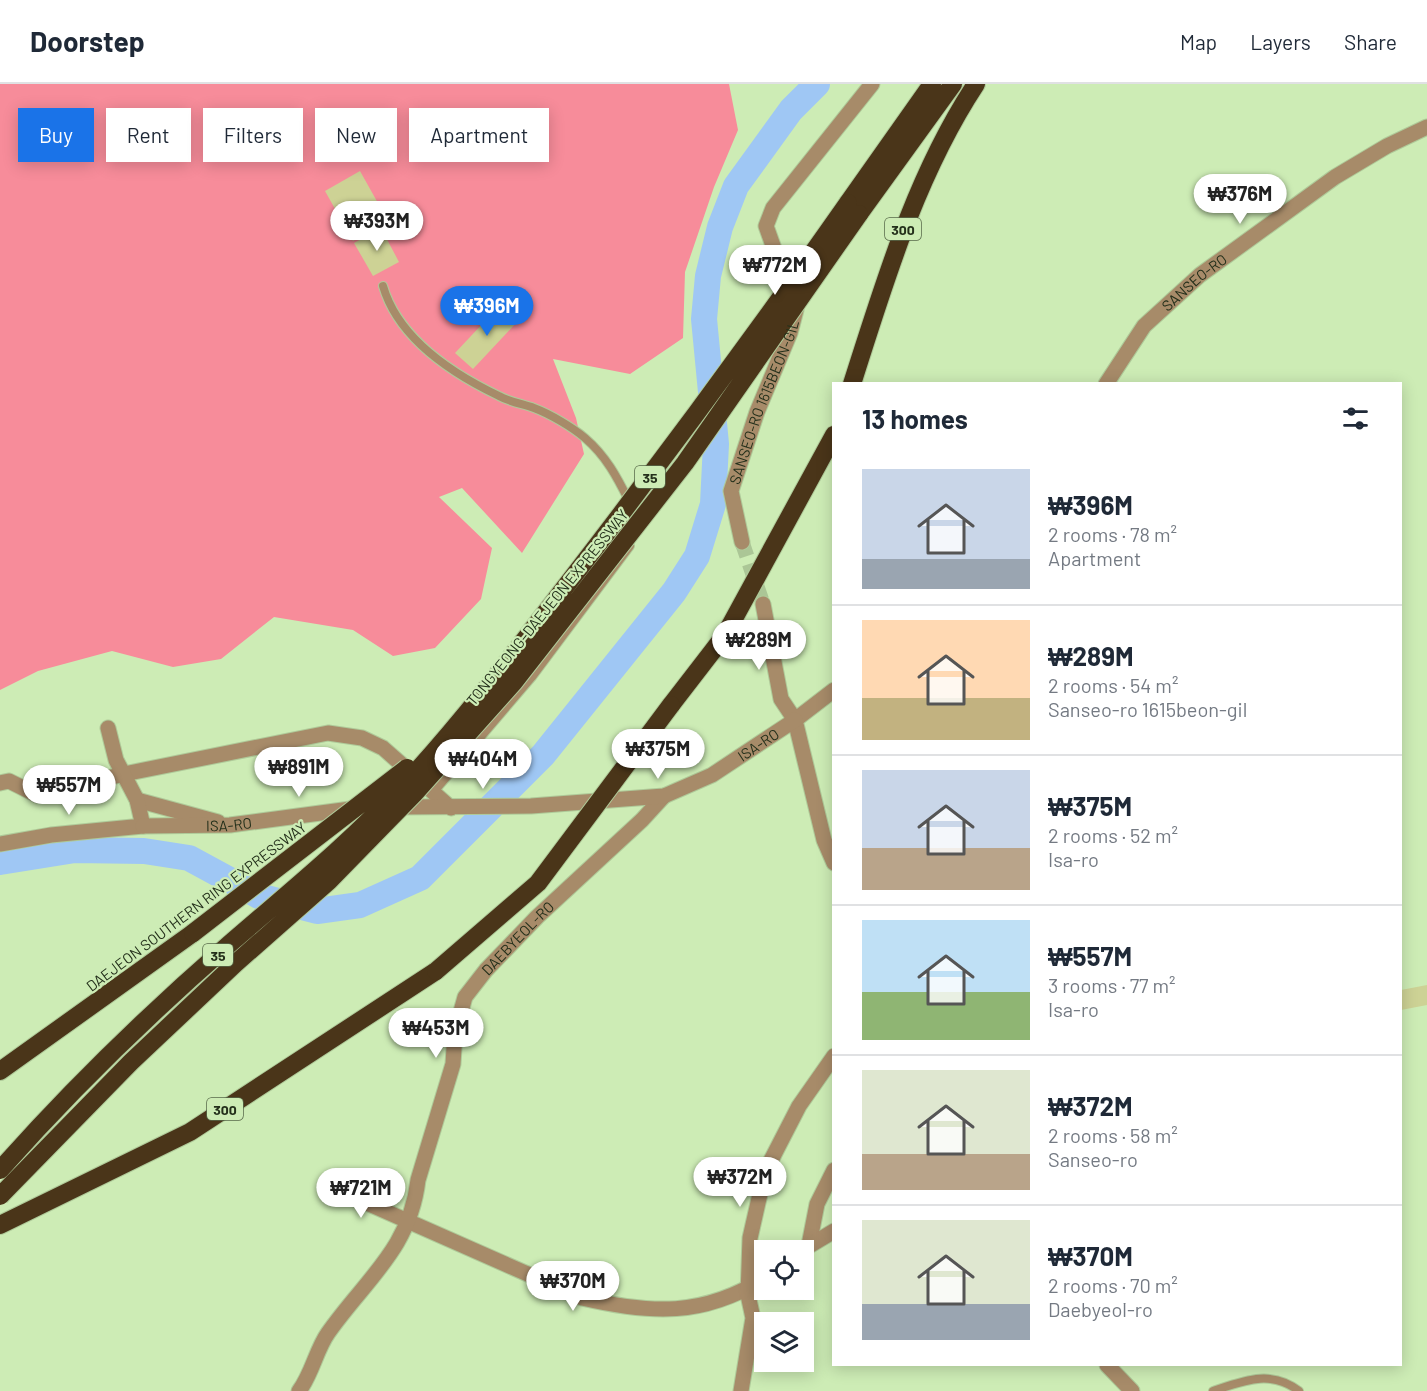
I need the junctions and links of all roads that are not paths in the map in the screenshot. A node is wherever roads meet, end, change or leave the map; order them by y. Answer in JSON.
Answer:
{"nodes":[{"id":1,"x":872,"y":84,"type":"edge"},
{"id":2,"x":932,"y":84,"type":"edge"},
{"id":3,"x":953,"y":84,"type":"edge"},
{"id":4,"x":976,"y":84,"type":"edge"},
{"id":5,"x":1427,"y":127,"type":"edge"},
{"id":6,"x":854,"y":208,"type":"junction"},
{"id":7,"x":383,"y":286,"type":"dead end"},
{"id":8,"x":853,"y":382,"type":"edge"},
{"id":9,"x":1107,"y":382,"type":"edge"},
{"id":10,"x":832,"y":439,"type":"edge"},
{"id":11,"x":742,"y":542,"type":"tunnel mouth"},
{"id":12,"x":763,"y":604,"type":"tunnel mouth"},
{"id":13,"x":832,"y":692,"type":"edge"},
{"id":14,"x":795,"y":720,"type":"junction"},
{"id":15,"x":108,"y":728,"type":"dead end"},
{"id":16,"x":439,"y":743,"type":"junction"},
{"id":17,"x":124,"y":774,"type":"junction"},
{"id":18,"x":0,"y":783,"type":"edge"},
{"id":19,"x":433,"y":793,"type":"junction"},
{"id":20,"x":664,"y":796,"type":"junction"},
{"id":21,"x":137,"y":800,"type":"junction"},
{"id":22,"x":454,"y":808,"type":"junction"},
{"id":23,"x":230,"y":825,"type":"junction"},
{"id":24,"x":143,"y":826,"type":"junction"},
{"id":25,"x":0,"y":844,"type":"edge"},
{"id":26,"x":832,"y":858,"type":"edge"},
{"id":27,"x":832,"y":1059,"type":"edge"},
{"id":28,"x":0,"y":1071,"type":"edge"},
{"id":29,"x":0,"y":1170,"type":"edge"},
{"id":30,"x":832,"y":1174,"type":"edge"},
{"id":31,"x":326,"y":1185,"type":"dead end"},
{"id":32,"x":0,"y":1197,"type":"edge"},
{"id":33,"x":408,"y":1223,"type":"junction"},
{"id":34,"x":0,"y":1225,"type":"edge"},
{"id":35,"x":832,"y":1232,"type":"edge"},
{"id":36,"x":807,"y":1240,"type":"edge"},
{"id":37,"x":814,"y":1243,"type":"edge"},
{"id":38,"x":754,"y":1285,"type":"edge"},
{"id":39,"x":748,"y":1289,"type":"junction"},
{"id":40,"x":1108,"y":1366,"type":"edge"},
{"id":41,"x":299,"y":1391,"type":"edge"},
{"id":42,"x":741,"y":1391,"type":"edge"},
{"id":43,"x":1132,"y":1391,"type":"edge"},
{"id":44,"x":1213,"y":1391,"type":"edge"},
{"id":45,"x":1299,"y":1391,"type":"edge"}],
"edges":[{"from":1,"to":11,"type":"street","name":"SANSEO-RO 1615BEON-GIL"},
{"from":2,"to":6,"type":"highway","name":"TONGYEONG–DAEJEON EXPRESSWAY","number":"35"},
{"from":3,"to":6,"type":"highway","name":"TONGYEONG–DAEJEON EXPRESSWAY","number":"35"},
{"from":4,"to":8,"type":"highway","number":"300"},
{"from":5,"to":9,"type":"street","name":"SANSEO-RO"},
{"from":6,"to":16,"type":"highway","name":"TONGYEONG–DAEJEON EXPRESSWAY","number":"35","bridge":true},
{"from":6,"to":32,"type":"highway","name":"TONGYEONG–DAEJEON EXPRESSWAY","number":"35","bridge":true},
{"from":7,"to":19,"type":"lane"},
{"from":10,"to":34,"type":"highway","number":"300","bridge":true},
{"from":12,"to":14,"type":"street"},
{"from":13,"to":14,"type":"street"},
{"from":14,"to":20,"type":"street","name":"ISA-RO"},
{"from":14,"to":26,"type":"street"},
{"from":15,"to":17,"type":"street"},
{"from":16,"to":28,"type":"highway","name":"DAEJEON SOUTHERN RING EXPRESSWAY","bridge":true},
{"from":16,"to":29,"type":"highway","name":"TONGYEONG–DAEJEON EXPRESSWAY","number":"35","bridge":true},
{"from":17,"to":18,"type":"street"},
{"from":17,"to":19,"type":"street"},
{"from":17,"to":21,"type":"street"},
{"from":19,"to":22,"type":"street"},
{"from":20,"to":22,"type":"street","name":"ISA-RO"},
{"from":20,"to":33,"type":"street","name":"DAEBYEOL-RO"},
{"from":21,"to":23,"type":"street"},
{"from":21,"to":24,"type":"street"},
{"from":22,"to":23,"type":"street","name":"ISA-RO"},
{"from":23,"to":24,"type":"street","name":"ISA-RO"},
{"from":24,"to":25,"type":"street","name":"ISA-RO"},
{"from":27,"to":39,"type":"street"},
{"from":30,"to":36,"type":"street"},
{"from":31,"to":33,"type":"street"},
{"from":33,"to":39,"type":"street"},
{"from":33,"to":41,"type":"street","name":"DAEBYEOL-RO"},
{"from":35,"to":37,"type":"street"},
{"from":38,"to":39,"type":"street"},
{"from":39,"to":42,"type":"street"},
{"from":40,"to":43,"type":"street"},
{"from":44,"to":45,"type":"lane"}]}
